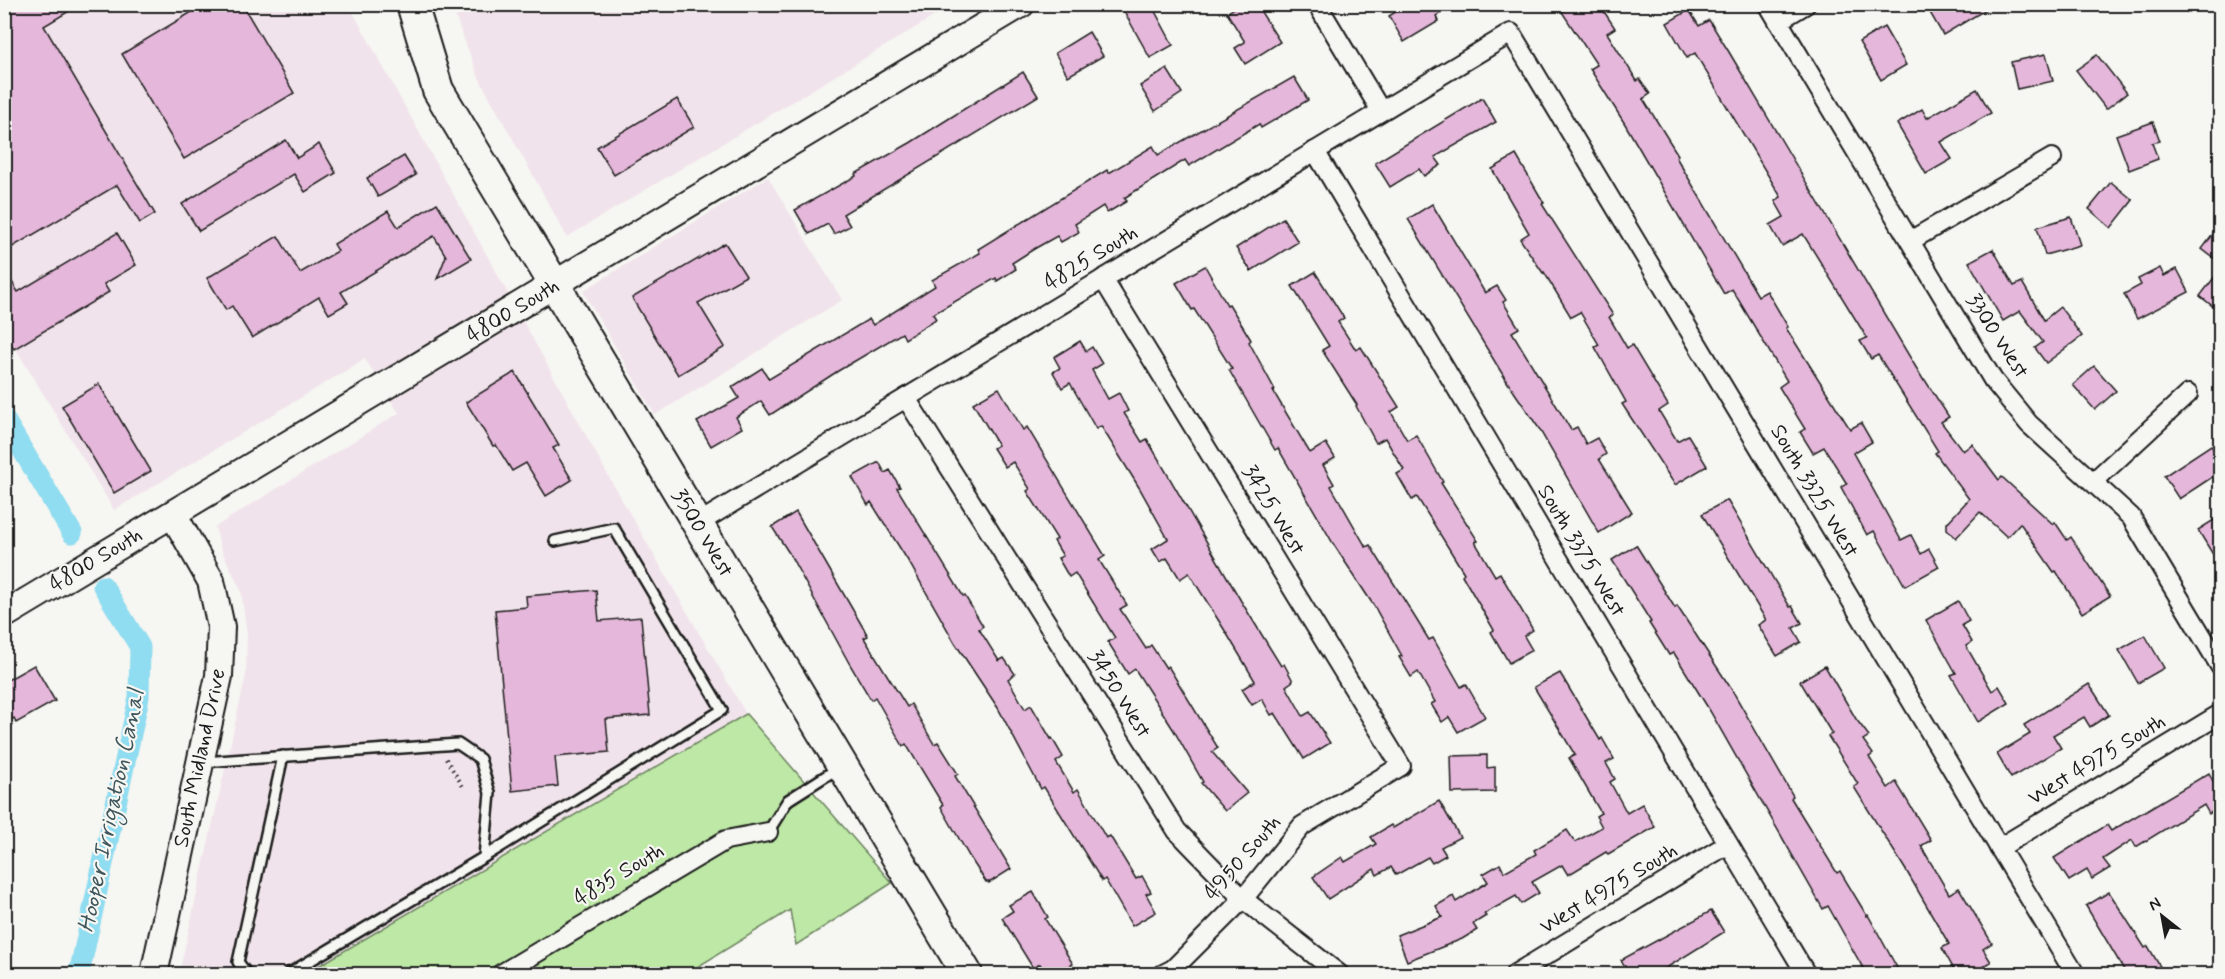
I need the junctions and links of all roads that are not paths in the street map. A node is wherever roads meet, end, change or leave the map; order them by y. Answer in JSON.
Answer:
{"nodes":[{"id":1,"x":411,"y":4,"type":"edge"},
{"id":2,"x":1022,"y":4,"type":"edge"},
{"id":3,"x":1317,"y":4,"type":"edge"},
{"id":4,"x":1768,"y":4,"type":"edge"},
{"id":5,"x":1806,"y":4,"type":"edge"},
{"id":6,"x":1778,"y":21,"type":"junction"},
{"id":7,"x":1511,"y":33,"type":"joint"},
{"id":8,"x":1381,"y":111,"type":"junction"},
{"id":9,"x":1315,"y":151,"type":"junction"},
{"id":10,"x":2052,"y":158,"type":"dead end"},
{"id":11,"x":1910,"y":241,"type":"junction"},
{"id":12,"x":1103,"y":279,"type":"junction"},
{"id":13,"x":554,"y":286,"type":"junction"},
{"id":14,"x":2188,"y":394,"type":"dead end"},
{"id":15,"x":906,"y":398,"type":"junction"},
{"id":16,"x":2093,"y":482,"type":"junction"},
{"id":17,"x":173,"y":514,"type":"junction"},
{"id":18,"x":696,"y":524,"type":"junction"},
{"id":19,"x":555,"y":541,"type":"dead end"},
{"id":20,"x":4,"y":615,"type":"edge"},
{"id":21,"x":2220,"y":666,"type":"edge"},
{"id":22,"x":2220,"y":714,"type":"edge"},
{"id":23,"x":284,"y":756,"type":"junction"},
{"id":24,"x":200,"y":762,"type":"junction"},
{"id":25,"x":842,"y":766,"type":"junction"},
{"id":26,"x":1401,"y":766,"type":"joint"},
{"id":27,"x":768,"y":832,"type":"joint"},
{"id":28,"x":1728,"y":844,"type":"junction"},
{"id":29,"x":1999,"y":848,"type":"junction"},
{"id":30,"x":484,"y":857,"type":"junction"},
{"id":31,"x":1243,"y":899,"type":"junction"},
{"id":32,"x":154,"y":975,"type":"edge"},
{"id":33,"x":247,"y":975,"type":"edge"},
{"id":34,"x":288,"y":975,"type":"edge"},
{"id":35,"x":501,"y":975,"type":"edge"},
{"id":36,"x":967,"y":975,"type":"edge"},
{"id":37,"x":1164,"y":975,"type":"edge"},
{"id":38,"x":1339,"y":975,"type":"edge"},
{"id":39,"x":1515,"y":975,"type":"edge"},
{"id":40,"x":1806,"y":975,"type":"edge"},
{"id":41,"x":2075,"y":975,"type":"edge"}],
"edges":[{"from":1,"to":13,"type":"main road","name":"3500 West"},
{"from":2,"to":13,"type":"street","name":"4800 South"},
{"from":3,"to":8,"type":"street"},
{"from":4,"to":6,"type":"street","name":"3300 West"},
{"from":5,"to":6,"type":"street"},
{"from":6,"to":11,"type":"street","name":"3300 West"},
{"from":7,"to":8,"type":"street","name":"4825 South"},
{"from":7,"to":29,"type":"street","name":"South 3325 West"},
{"from":8,"to":9,"type":"street","name":"4825 South"},
{"from":9,"to":12,"type":"street","name":"4825 South"},
{"from":9,"to":28,"type":"street","name":"South 3375 West"},
{"from":10,"to":11,"type":"street"},
{"from":11,"to":16,"type":"street","name":"3300 West"},
{"from":12,"to":15,"type":"street","name":"4825 South"},
{"from":12,"to":26,"type":"street","name":"3425 West"},
{"from":13,"to":17,"type":"street","name":"4800 South"},
{"from":13,"to":18,"type":"main road","name":"3500 West"},
{"from":14,"to":16,"type":"street"},
{"from":15,"to":18,"type":"street","name":"4825 South"},
{"from":15,"to":31,"type":"street","name":"3450 West"},
{"from":16,"to":21,"type":"street","name":"3300 West"},
{"from":17,"to":20,"type":"street","name":"4800 South"},
{"from":17,"to":24,"type":"street","name":"South Midland Drive"},
{"from":18,"to":25,"type":"main road","name":"3500 West"},
{"from":19,"to":30,"type":"lane"},
{"from":22,"to":29,"type":"street","name":"West 4975 South"},
{"from":23,"to":24,"type":"lane"},
{"from":23,"to":30,"type":"lane"},
{"from":23,"to":33,"type":"lane"},
{"from":24,"to":32,"type":"street","name":"South Midland Drive"},
{"from":25,"to":27,"type":"lane"},
{"from":25,"to":36,"type":"main road","name":"3500 West"},
{"from":26,"to":31,"type":"street","name":"4950 South"},
{"from":27,"to":35,"type":"street","name":"4835 South"},
{"from":28,"to":39,"type":"street","name":"West 4975 South"},
{"from":28,"to":40,"type":"street","name":"South 3375 West"},
{"from":29,"to":41,"type":"street","name":"South 3325 West"},
{"from":30,"to":34,"type":"lane"},
{"from":31,"to":37,"type":"street","name":"4950 South"},
{"from":31,"to":38,"type":"street","name":"3450 West"}]}
